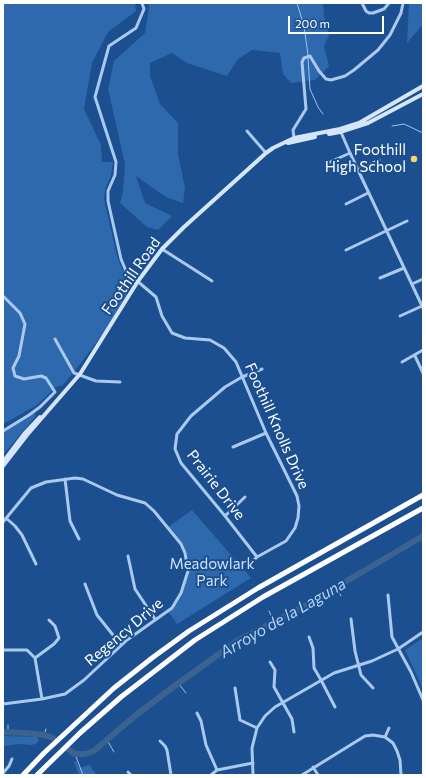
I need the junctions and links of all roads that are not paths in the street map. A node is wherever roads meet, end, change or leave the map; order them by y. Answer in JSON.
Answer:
{"nodes":[{"id":1,"x":142,"y":3,"type":"edge"},
{"id":2,"x":362,"y":3,"type":"edge"},
{"id":3,"x":389,"y":3,"type":"edge"},
{"id":4,"x":402,"y":3,"type":"edge"},
{"id":5,"x":423,"y":86,"type":"edge"},
{"id":6,"x":423,"y":94,"type":"edge"},
{"id":7,"x":340,"y":130,"type":"junction"},
{"id":8,"x":247,"y":131,"type":"dead end"},
{"id":9,"x":294,"y":138,"type":"junction"},
{"id":10,"x":266,"y":153,"type":"junction"},
{"id":11,"x":350,"y":153,"type":"junction"},
{"id":12,"x":379,"y":160,"type":"dead end"},
{"id":13,"x":330,"y":162,"type":"dead end"},
{"id":14,"x":358,"y":170,"type":"junction"},
{"id":15,"x":368,"y":193,"type":"junction"},
{"id":16,"x":346,"y":204,"type":"dead end"},
{"id":17,"x":407,"y":221,"type":"dead end"},
{"id":18,"x":387,"y":231,"type":"junction"},
{"id":19,"x":162,"y":249,"type":"junction"},
{"id":20,"x":346,"y":250,"type":"dead end"},
{"id":21,"x":404,"y":268,"type":"junction"},
{"id":22,"x":380,"y":278,"type":"dead end"},
{"id":23,"x":423,"y":279,"type":"edge"},
{"id":24,"x":138,"y":281,"type":"junction"},
{"id":25,"x":212,"y":281,"type":"dead end"},
{"id":26,"x":412,"y":284,"type":"junction"},
{"id":27,"x":3,"y":296,"type":"edge"},
{"id":28,"x":423,"y":307,"type":"edge"},
{"id":29,"x":400,"y":316,"type":"dead end"},
{"id":30,"x":55,"y":339,"type":"dead end"},
{"id":31,"x":423,"y":350,"type":"edge"},
{"id":32,"x":415,"y":356,"type":"junction"},
{"id":33,"x":402,"y":362,"type":"dead end"},
{"id":34,"x":262,"y":369,"type":"dead end"},
{"id":35,"x":423,"y":372,"type":"edge"},
{"id":36,"x":80,"y":374,"type":"junction"},
{"id":37,"x":242,"y":376,"type":"junction"},
{"id":38,"x":120,"y":382,"type":"dead end"},
{"id":39,"x":55,"y":392,"type":"junction"},
{"id":40,"x":63,"y":395,"type":"junction"},
{"id":41,"x":48,"y":410,"type":"junction"},
{"id":42,"x":3,"y":431,"type":"edge"},
{"id":43,"x":266,"y":433,"type":"junction"},
{"id":44,"x":233,"y":447,"type":"dead end"},
{"id":45,"x":3,"y":462,"type":"edge"},
{"id":46,"x":3,"y":466,"type":"edge"},
{"id":47,"x":65,"y":479,"type":"junction"},
{"id":48,"x":423,"y":495,"type":"edge"},
{"id":49,"x":244,"y":497,"type":"dead end"},
{"id":50,"x":423,"y":508,"type":"edge"},
{"id":51,"x":225,"y":516,"type":"junction"},
{"id":52,"x":6,"y":518,"type":"junction"},
{"id":53,"x":3,"y":522,"type":"edge"},
{"id":54,"x":78,"y":539,"type":"dead end"},
{"id":55,"x":128,"y":556,"type":"dead end"},
{"id":56,"x":257,"y":557,"type":"junction"},
{"id":57,"x":36,"y":564,"type":"dead end"},
{"id":58,"x":250,"y":564,"type":"dead end"},
{"id":59,"x":85,"y":584,"type":"dead end"},
{"id":60,"x":388,"y":595,"type":"dead end"},
{"id":61,"x":155,"y":619,"type":"junction"},
{"id":62,"x":351,"y":619,"type":"dead end"},
{"id":63,"x":49,"y":620,"type":"dead end"},
{"id":64,"x":423,"y":632,"type":"edge"},
{"id":65,"x":309,"y":637,"type":"dead end"},
{"id":66,"x":121,"y":645,"type":"junction"},
{"id":67,"x":398,"y":649,"type":"junction"},
{"id":68,"x":3,"y":650,"type":"edge"},
{"id":69,"x":35,"y":658,"type":"junction"},
{"id":70,"x":270,"y":662,"type":"dead end"},
{"id":71,"x":358,"y":666,"type":"junction"},
{"id":72,"x":321,"y":680,"type":"junction"},
{"id":73,"x":235,"y":688,"type":"dead end"},
{"id":74,"x":373,"y":688,"type":"dead end"},
{"id":75,"x":42,"y":699,"type":"junction"},
{"id":76,"x":423,"y":700,"type":"edge"},
{"id":77,"x":283,"y":702,"type":"junction"},
{"id":78,"x":3,"y":704,"type":"edge"},
{"id":79,"x":335,"y":707,"type":"dead end"},
{"id":80,"x":197,"y":714,"type":"dead end"},
{"id":81,"x":256,"y":728,"type":"junction"},
{"id":82,"x":389,"y":728,"type":"dead end"},
{"id":83,"x":294,"y":732,"type":"dead end"},
{"id":84,"x":385,"y":737,"type":"junction"},
{"id":85,"x":160,"y":741,"type":"dead end"},
{"id":86,"x":12,"y":759,"type":"dead end"},
{"id":87,"x":253,"y":763,"type":"junction"},
{"id":88,"x":313,"y":767,"type":"junction"},
{"id":89,"x":216,"y":770,"type":"junction"},
{"id":90,"x":128,"y":772,"type":"dead end"},
{"id":91,"x":3,"y":773,"type":"edge"},
{"id":92,"x":22,"y":775,"type":"edge"},
{"id":93,"x":37,"y":775,"type":"edge"},
{"id":94,"x":131,"y":775,"type":"edge"},
{"id":95,"x":172,"y":775,"type":"edge"},
{"id":96,"x":211,"y":775,"type":"edge"},
{"id":97,"x":253,"y":775,"type":"edge"},
{"id":98,"x":302,"y":775,"type":"edge"},
{"id":99,"x":318,"y":775,"type":"edge"},
{"id":100,"x":401,"y":775,"type":"edge"}],
"edges":[{"from":1,"to":24,"type":"street"},
{"from":2,"to":3,"type":"street"},
{"from":4,"to":9,"type":"street"},
{"from":5,"to":7,"type":"main road","name":"Foothill Road"},
{"from":6,"to":7,"type":"main road","name":"Foothill Road"},
{"from":7,"to":9,"type":"main road","name":"Foothill Road"},
{"from":7,"to":10,"type":"main road","name":"Foothill Road"},
{"from":7,"to":11,"type":"street"},
{"from":8,"to":10,"type":"street"},
{"from":9,"to":10,"type":"main road","name":"Foothill Road"},
{"from":10,"to":19,"type":"main road","name":"Foothill Road"},
{"from":11,"to":13,"type":"street"},
{"from":11,"to":14,"type":"street"},
{"from":12,"to":14,"type":"street"},
{"from":14,"to":15,"type":"street"},
{"from":15,"to":16,"type":"street"},
{"from":15,"to":18,"type":"street"},
{"from":17,"to":18,"type":"street"},
{"from":18,"to":20,"type":"street"},
{"from":18,"to":21,"type":"street"},
{"from":19,"to":24,"type":"main road","name":"Foothill Road"},
{"from":19,"to":25,"type":"street"},
{"from":21,"to":22,"type":"street"},
{"from":21,"to":26,"type":"street"},
{"from":23,"to":26,"type":"street"},
{"from":24,"to":36,"type":"main road","name":"Foothill Road"},
{"from":24,"to":37,"type":"street","name":"Foothill Knolls Drive"},
{"from":26,"to":28,"type":"street"},
{"from":27,"to":39,"type":"street"},
{"from":28,"to":29,"type":"street"},
{"from":30,"to":36,"type":"street"},
{"from":31,"to":32,"type":"street"},
{"from":32,"to":33,"type":"street"},
{"from":32,"to":35,"type":"street"},
{"from":34,"to":37,"type":"street","name":"Prairie Drive"},
{"from":36,"to":38,"type":"street"},
{"from":36,"to":40,"type":"main road","name":"Foothill Road"},
{"from":37,"to":43,"type":"street","name":"Foothill Knolls Drive"},
{"from":37,"to":51,"type":"street","name":"Prairie Drive"},
{"from":39,"to":40,"type":"street"},
{"from":39,"to":42,"type":"street"},
{"from":40,"to":41,"type":"main road","name":"Foothill Road"},
{"from":41,"to":45,"type":"main road","name":"Foothill Road"},
{"from":41,"to":46,"type":"main road","name":"Foothill Road"},
{"from":43,"to":44,"type":"street"},
{"from":43,"to":56,"type":"street","name":"Foothill Knolls Drive"},
{"from":47,"to":52,"type":"street","name":"Regency Drive"},
{"from":47,"to":54,"type":"street"},
{"from":47,"to":61,"type":"street","name":"Regency Drive"},
{"from":48,"to":92,"type":"highway"},
{"from":49,"to":51,"type":"street"},
{"from":50,"to":93,"type":"highway"},
{"from":51,"to":56,"type":"street","name":"Prairie Drive"},
{"from":52,"to":53,"type":"street","name":"Regency Drive"},
{"from":52,"to":57,"type":"street"},
{"from":55,"to":61,"type":"street"},
{"from":56,"to":58,"type":"street","name":"Foothill Knolls Drive"},
{"from":59,"to":66,"type":"street"},
{"from":60,"to":67,"type":"street"},
{"from":61,"to":66,"type":"street","name":"Regency Drive"},
{"from":62,"to":71,"type":"street"},
{"from":63,"to":69,"type":"street"},
{"from":64,"to":67,"type":"street"},
{"from":65,"to":72,"type":"street"},
{"from":66,"to":75,"type":"street","name":"Regency Drive"},
{"from":67,"to":71,"type":"street"},
{"from":67,"to":76,"type":"street"},
{"from":68,"to":69,"type":"street"},
{"from":69,"to":75,"type":"street"},
{"from":70,"to":77,"type":"street"},
{"from":71,"to":72,"type":"street"},
{"from":71,"to":74,"type":"street"},
{"from":72,"to":77,"type":"street"},
{"from":72,"to":79,"type":"street"},
{"from":73,"to":81,"type":"street"},
{"from":75,"to":78,"type":"street","name":"Regency Drive"},
{"from":77,"to":81,"type":"street"},
{"from":77,"to":83,"type":"street"},
{"from":80,"to":89,"type":"street"},
{"from":81,"to":87,"type":"street"},
{"from":82,"to":84,"type":"street"},
{"from":84,"to":88,"type":"street"},
{"from":84,"to":100,"type":"street"},
{"from":85,"to":95,"type":"street"},
{"from":86,"to":91,"type":"street"},
{"from":87,"to":89,"type":"street"},
{"from":87,"to":97,"type":"street"},
{"from":88,"to":98,"type":"street"},
{"from":88,"to":99,"type":"street"},
{"from":89,"to":96,"type":"street"},
{"from":90,"to":94,"type":"street"}]}
